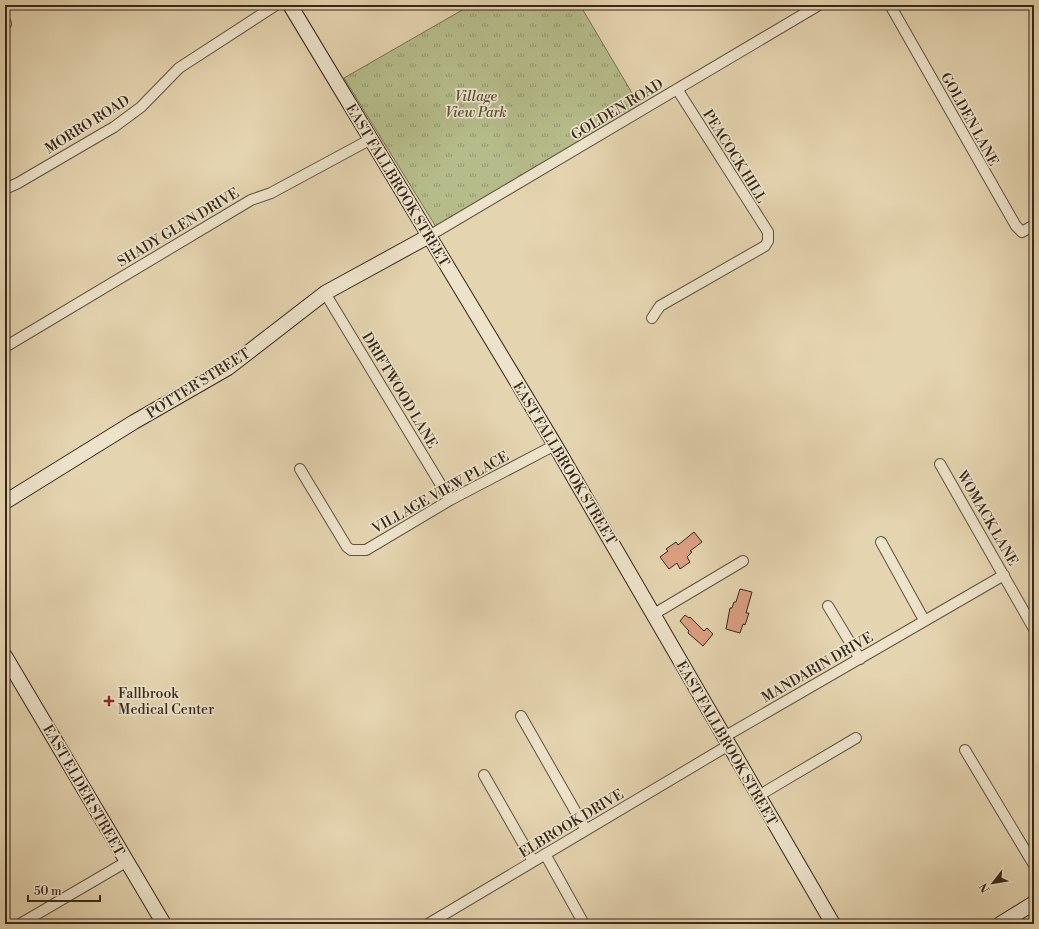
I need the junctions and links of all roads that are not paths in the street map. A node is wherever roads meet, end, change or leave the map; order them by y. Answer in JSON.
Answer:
{"nodes":[{"id":1,"x":276,"y":5,"type":"edge"},
{"id":2,"x":290,"y":5,"type":"edge"},
{"id":3,"x":819,"y":5,"type":"edge"},
{"id":4,"x":890,"y":5,"type":"edge"},
{"id":5,"x":677,"y":89,"type":"junction"},
{"id":6,"x":371,"y":140,"type":"junction"},
{"id":7,"x":5,"y":189,"type":"edge"},
{"id":8,"x":1034,"y":226,"type":"edge"},
{"id":9,"x":429,"y":236,"type":"junction"},
{"id":10,"x":325,"y":294,"type":"junction"},
{"id":11,"x":652,"y":318,"type":"dead end"},
{"id":12,"x":5,"y":347,"type":"edge"},
{"id":13,"x":555,"y":444,"type":"junction"},
{"id":14,"x":940,"y":464,"type":"dead end"},
{"id":15,"x":300,"y":469,"type":"dead end"},
{"id":16,"x":450,"y":500,"type":"junction"},
{"id":17,"x":5,"y":502,"type":"edge"},
{"id":18,"x":880,"y":542,"type":"dead end"},
{"id":19,"x":743,"y":561,"type":"dead end"},
{"id":20,"x":1004,"y":575,"type":"junction"},
{"id":21,"x":828,"y":606,"type":"dead end"},
{"id":22,"x":654,"y":614,"type":"junction"},
{"id":23,"x":924,"y":620,"type":"junction"},
{"id":24,"x":1034,"y":628,"type":"edge"},
{"id":25,"x":5,"y":656,"type":"edge"},
{"id":26,"x":860,"y":659,"type":"junction"},
{"id":27,"x":521,"y":716,"type":"dead end"},
{"id":28,"x":856,"y":738,"type":"dead end"},
{"id":29,"x":726,"y":741,"type":"junction"},
{"id":30,"x":965,"y":750,"type":"dead end"},
{"id":31,"x":484,"y":775,"type":"dead end"},
{"id":32,"x":758,"y":796,"type":"junction"},
{"id":33,"x":586,"y":830,"type":"junction"},
{"id":34,"x":545,"y":854,"type":"junction"},
{"id":35,"x":533,"y":861,"type":"junction"},
{"id":36,"x":126,"y":862,"type":"junction"},
{"id":37,"x":1034,"y":865,"type":"edge"},
{"id":38,"x":1034,"y":903,"type":"edge"},
{"id":39,"x":20,"y":924,"type":"edge"},
{"id":40,"x":164,"y":924,"type":"edge"},
{"id":41,"x":428,"y":924,"type":"edge"},
{"id":42,"x":584,"y":924,"type":"edge"},
{"id":43,"x":833,"y":924,"type":"edge"},
{"id":44,"x":1000,"y":924,"type":"edge"}],
"edges":[{"from":1,"to":7,"type":"street","name":"MORRO ROAD"},
{"from":2,"to":6,"type":"main road","name":"EAST FALLBROOK STREET"},
{"from":3,"to":5,"type":"street","name":"GOLDEN ROAD"},
{"from":4,"to":8,"type":"street","name":"GOLDEN LANE"},
{"from":5,"to":9,"type":"street","name":"GOLDEN ROAD"},
{"from":5,"to":11,"type":"street","name":"PEACOCK HILL"},
{"from":6,"to":9,"type":"main road","name":"EAST FALLBROOK STREET"},
{"from":6,"to":12,"type":"street","name":"SHADY GLEN DRIVE"},
{"from":9,"to":10,"type":"main road","name":"POTTER STREET"},
{"from":9,"to":13,"type":"main road","name":"EAST FALLBROOK STREET"},
{"from":10,"to":16,"type":"street","name":"DRIFTWOOD LANE"},
{"from":10,"to":17,"type":"main road","name":"POTTER STREET"},
{"from":13,"to":16,"type":"street","name":"VILLAGE VIEW PLACE"},
{"from":13,"to":22,"type":"main road","name":"EAST FALLBROOK STREET"},
{"from":14,"to":20,"type":"street","name":"WOMACK LANE"},
{"from":15,"to":16,"type":"street","name":"VILLAGE VIEW PLACE"},
{"from":18,"to":23,"type":"street"},
{"from":19,"to":22,"type":"street"},
{"from":20,"to":23,"type":"street","name":"MANDARIN DRIVE"},
{"from":20,"to":24,"type":"street","name":"WOMACK LANE"},
{"from":21,"to":26,"type":"street"},
{"from":22,"to":29,"type":"main road","name":"EAST FALLBROOK STREET"},
{"from":23,"to":26,"type":"street","name":"MANDARIN DRIVE"},
{"from":25,"to":36,"type":"main road","name":"EAST ELDER STREET"},
{"from":26,"to":29,"type":"street","name":"MANDARIN DRIVE"},
{"from":27,"to":33,"type":"street"},
{"from":28,"to":32,"type":"street"},
{"from":29,"to":32,"type":"main road","name":"EAST FALLBROOK STREET"},
{"from":29,"to":33,"type":"street","name":"ELBROOK DRIVE"},
{"from":30,"to":37,"type":"street"},
{"from":31,"to":35,"type":"street"},
{"from":32,"to":43,"type":"main road","name":"EAST FALLBROOK STREET"},
{"from":33,"to":34,"type":"street","name":"ELBROOK DRIVE"},
{"from":34,"to":35,"type":"street","name":"ELBROOK DRIVE"},
{"from":34,"to":42,"type":"street"},
{"from":35,"to":41,"type":"street","name":"ELBROOK DRIVE"},
{"from":36,"to":39,"type":"street"},
{"from":36,"to":40,"type":"main road","name":"EAST ELDER STREET"},
{"from":38,"to":44,"type":"main road"}]}
